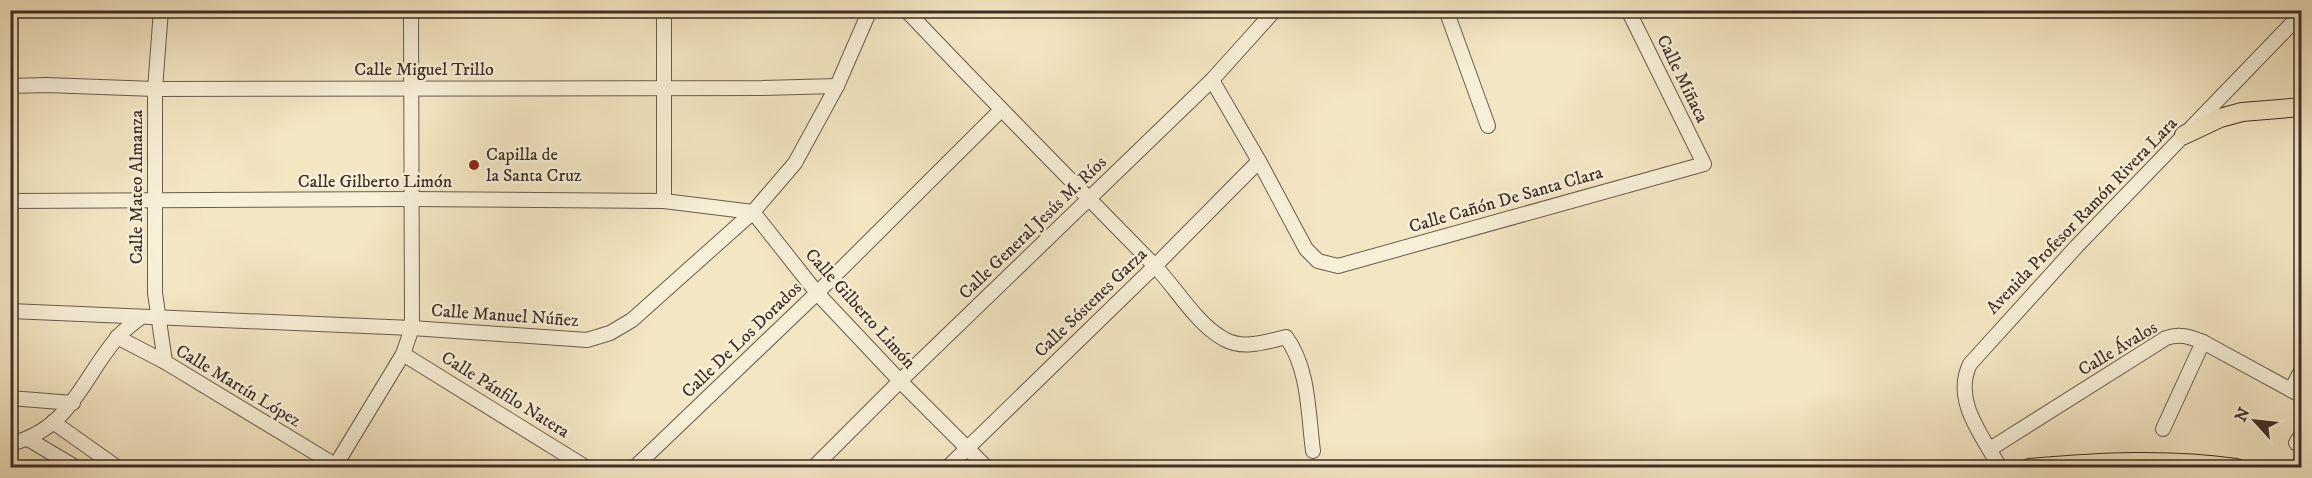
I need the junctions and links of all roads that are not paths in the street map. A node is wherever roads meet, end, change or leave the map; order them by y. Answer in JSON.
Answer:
{"nodes":[{"id":1,"x":161,"y":10,"type":"edge"},
{"id":2,"x":411,"y":10,"type":"edge"},
{"id":3,"x":664,"y":10,"type":"edge"},
{"id":4,"x":870,"y":10,"type":"edge"},
{"id":5,"x":906,"y":10,"type":"edge"},
{"id":6,"x":1275,"y":10,"type":"edge"},
{"id":7,"x":1446,"y":10,"type":"edge"},
{"id":8,"x":1628,"y":10,"type":"edge"},
{"id":9,"x":2301,"y":13,"type":"edge"},
{"id":10,"x":1212,"y":80,"type":"junction"},
{"id":11,"x":10,"y":86,"type":"edge"},
{"id":12,"x":837,"y":86,"type":"junction"},
{"id":13,"x":412,"y":87,"type":"junction"},
{"id":14,"x":155,"y":88,"type":"junction"},
{"id":15,"x":665,"y":88,"type":"junction"},
{"id":16,"x":2301,"y":107,"type":"edge"},
{"id":17,"x":1001,"y":110,"type":"junction"},
{"id":18,"x":1488,"y":126,"type":"dead end"},
{"id":19,"x":2184,"y":135,"type":"junction"},
{"id":20,"x":1259,"y":161,"type":"junction"},
{"id":21,"x":1704,"y":164,"type":"joint"},
{"id":22,"x":411,"y":199,"type":"junction"},
{"id":23,"x":1089,"y":199,"type":"junction"},
{"id":24,"x":10,"y":201,"type":"edge"},
{"id":25,"x":154,"y":201,"type":"junction"},
{"id":26,"x":664,"y":201,"type":"junction"},
{"id":27,"x":753,"y":212,"type":"junction"},
{"id":28,"x":1155,"y":266,"type":"junction"},
{"id":29,"x":817,"y":292,"type":"junction"},
{"id":30,"x":10,"y":311,"type":"edge"},
{"id":31,"x":157,"y":316,"type":"junction"},
{"id":32,"x":141,"y":317,"type":"junction"},
{"id":33,"x":412,"y":328,"type":"junction"},
{"id":34,"x":117,"y":337,"type":"junction"},
{"id":35,"x":2203,"y":342,"type":"junction"},
{"id":36,"x":403,"y":354,"type":"junction"},
{"id":37,"x":165,"y":362,"type":"junction"},
{"id":38,"x":2301,"y":369,"type":"edge"},
{"id":39,"x":900,"y":381,"type":"junction"},
{"id":40,"x":2296,"y":393,"type":"edge"},
{"id":41,"x":10,"y":399,"type":"edge"},
{"id":42,"x":74,"y":403,"type":"junction"},
{"id":43,"x":53,"y":422,"type":"junction"},
{"id":44,"x":2163,"y":429,"type":"dead end"},
{"id":45,"x":28,"y":440,"type":"junction"},
{"id":46,"x":10,"y":444,"type":"edge"},
{"id":47,"x":968,"y":447,"type":"junction"},
{"id":48,"x":1990,"y":449,"type":"junction"},
{"id":49,"x":1312,"y":451,"type":"dead end"},
{"id":50,"x":337,"y":467,"type":"edge"},
{"id":51,"x":77,"y":468,"type":"edge"},
{"id":52,"x":118,"y":468,"type":"edge"},
{"id":53,"x":587,"y":468,"type":"edge"},
{"id":54,"x":634,"y":468,"type":"edge"},
{"id":55,"x":813,"y":468,"type":"edge"},
{"id":56,"x":947,"y":468,"type":"edge"},
{"id":57,"x":987,"y":468,"type":"edge"},
{"id":58,"x":2000,"y":468,"type":"edge"},
{"id":59,"x":2030,"y":468,"type":"edge"},
{"id":60,"x":2236,"y":468,"type":"edge"}],
"edges":[{"from":1,"to":14,"type":"street","name":"Calle Mateo Almanza"},
{"from":2,"to":13,"type":"street"},
{"from":3,"to":15,"type":"street"},
{"from":4,"to":12,"type":"street","name":"Calle Manuel Núñez"},
{"from":5,"to":17,"type":"street"},
{"from":6,"to":10,"type":"street","name":"Calle General Jesús M. Ríos"},
{"from":7,"to":18,"type":"street"},
{"from":8,"to":21,"type":"street","name":"Calle Miñaca"},
{"from":9,"to":19,"type":"street","name":"Avenida Profesor Ramón Rivera Lara"},
{"from":10,"to":20,"type":"street"},
{"from":10,"to":23,"type":"street","name":"Calle General Jesús M. Ríos"},
{"from":11,"to":14,"type":"street","name":"Calle Miguel Trillo"},
{"from":12,"to":15,"type":"street","name":"Calle Miguel Trillo"},
{"from":12,"to":27,"type":"street","name":"Calle Manuel Núñez"},
{"from":13,"to":14,"type":"street","name":"Calle Miguel Trillo"},
{"from":13,"to":15,"type":"street","name":"Calle Miguel Trillo"},
{"from":13,"to":22,"type":"street"},
{"from":14,"to":25,"type":"street","name":"Calle Mateo Almanza"},
{"from":15,"to":26,"type":"street"},
{"from":16,"to":19,"type":"main road"},
{"from":17,"to":23,"type":"street"},
{"from":17,"to":29,"type":"street","name":"Calle De Los Dorados"},
{"from":19,"to":48,"type":"street","name":"Avenida Profesor Ramón Rivera Lara"},
{"from":20,"to":21,"type":"street","name":"Calle Cañón De Santa Clara"},
{"from":20,"to":28,"type":"street","name":"Calle Sóstenes Garza"},
{"from":22,"to":25,"type":"street","name":"Calle Gilberto Limón"},
{"from":22,"to":26,"type":"street","name":"Calle Gilberto Limón"},
{"from":22,"to":33,"type":"street"},
{"from":23,"to":28,"type":"street"},
{"from":23,"to":39,"type":"street","name":"Calle General Jesús M. Ríos"},
{"from":24,"to":25,"type":"street","name":"Calle Gilberto Limón"},
{"from":25,"to":31,"type":"street","name":"Calle Mateo Almanza"},
{"from":26,"to":27,"type":"street","name":"Calle Gilberto Limón"},
{"from":27,"to":29,"type":"street","name":"Calle Gilberto Limón"},
{"from":27,"to":33,"type":"street","name":"Calle Manuel Núñez"},
{"from":28,"to":47,"type":"street","name":"Calle Sóstenes Garza"},
{"from":28,"to":49,"type":"street"},
{"from":29,"to":39,"type":"street","name":"Calle Gilberto Limón"},
{"from":29,"to":54,"type":"street","name":"Calle De Los Dorados"},
{"from":30,"to":32,"type":"street","name":"Calle Manuel Núñez"},
{"from":31,"to":32,"type":"street","name":"Calle Manuel Núñez"},
{"from":31,"to":33,"type":"street","name":"Calle Manuel Núñez"},
{"from":31,"to":37,"type":"street","name":"Calle Mateo Almanza"},
{"from":32,"to":34,"type":"street"},
{"from":33,"to":36,"type":"street"},
{"from":34,"to":37,"type":"street","name":"Calle Martín López"},
{"from":34,"to":42,"type":"street"},
{"from":35,"to":40,"type":"street","name":"Calle Ávalos"},
{"from":35,"to":44,"type":"street"},
{"from":35,"to":48,"type":"street","name":"Calle Ávalos"},
{"from":36,"to":50,"type":"street"},
{"from":36,"to":53,"type":"street","name":"Calle Pánfilo Natera"},
{"from":37,"to":50,"type":"street","name":"Calle Martín López"},
{"from":38,"to":40,"type":"street"},
{"from":39,"to":47,"type":"street","name":"Calle Gilberto Limón"},
{"from":39,"to":55,"type":"street","name":"Calle General Jesús M. Ríos"},
{"from":41,"to":42,"type":"street"},
{"from":42,"to":43,"type":"street"},
{"from":43,"to":45,"type":"street"},
{"from":43,"to":52,"type":"street"},
{"from":45,"to":46,"type":"street"},
{"from":45,"to":51,"type":"street"},
{"from":47,"to":56,"type":"street","name":"Calle Sóstenes Garza"},
{"from":47,"to":57,"type":"street","name":"Calle Gilberto Limón"},
{"from":48,"to":58,"type":"street","name":"Avenida Profesor Ramón Rivera Lara"},
{"from":59,"to":60,"type":"main road"}]}
